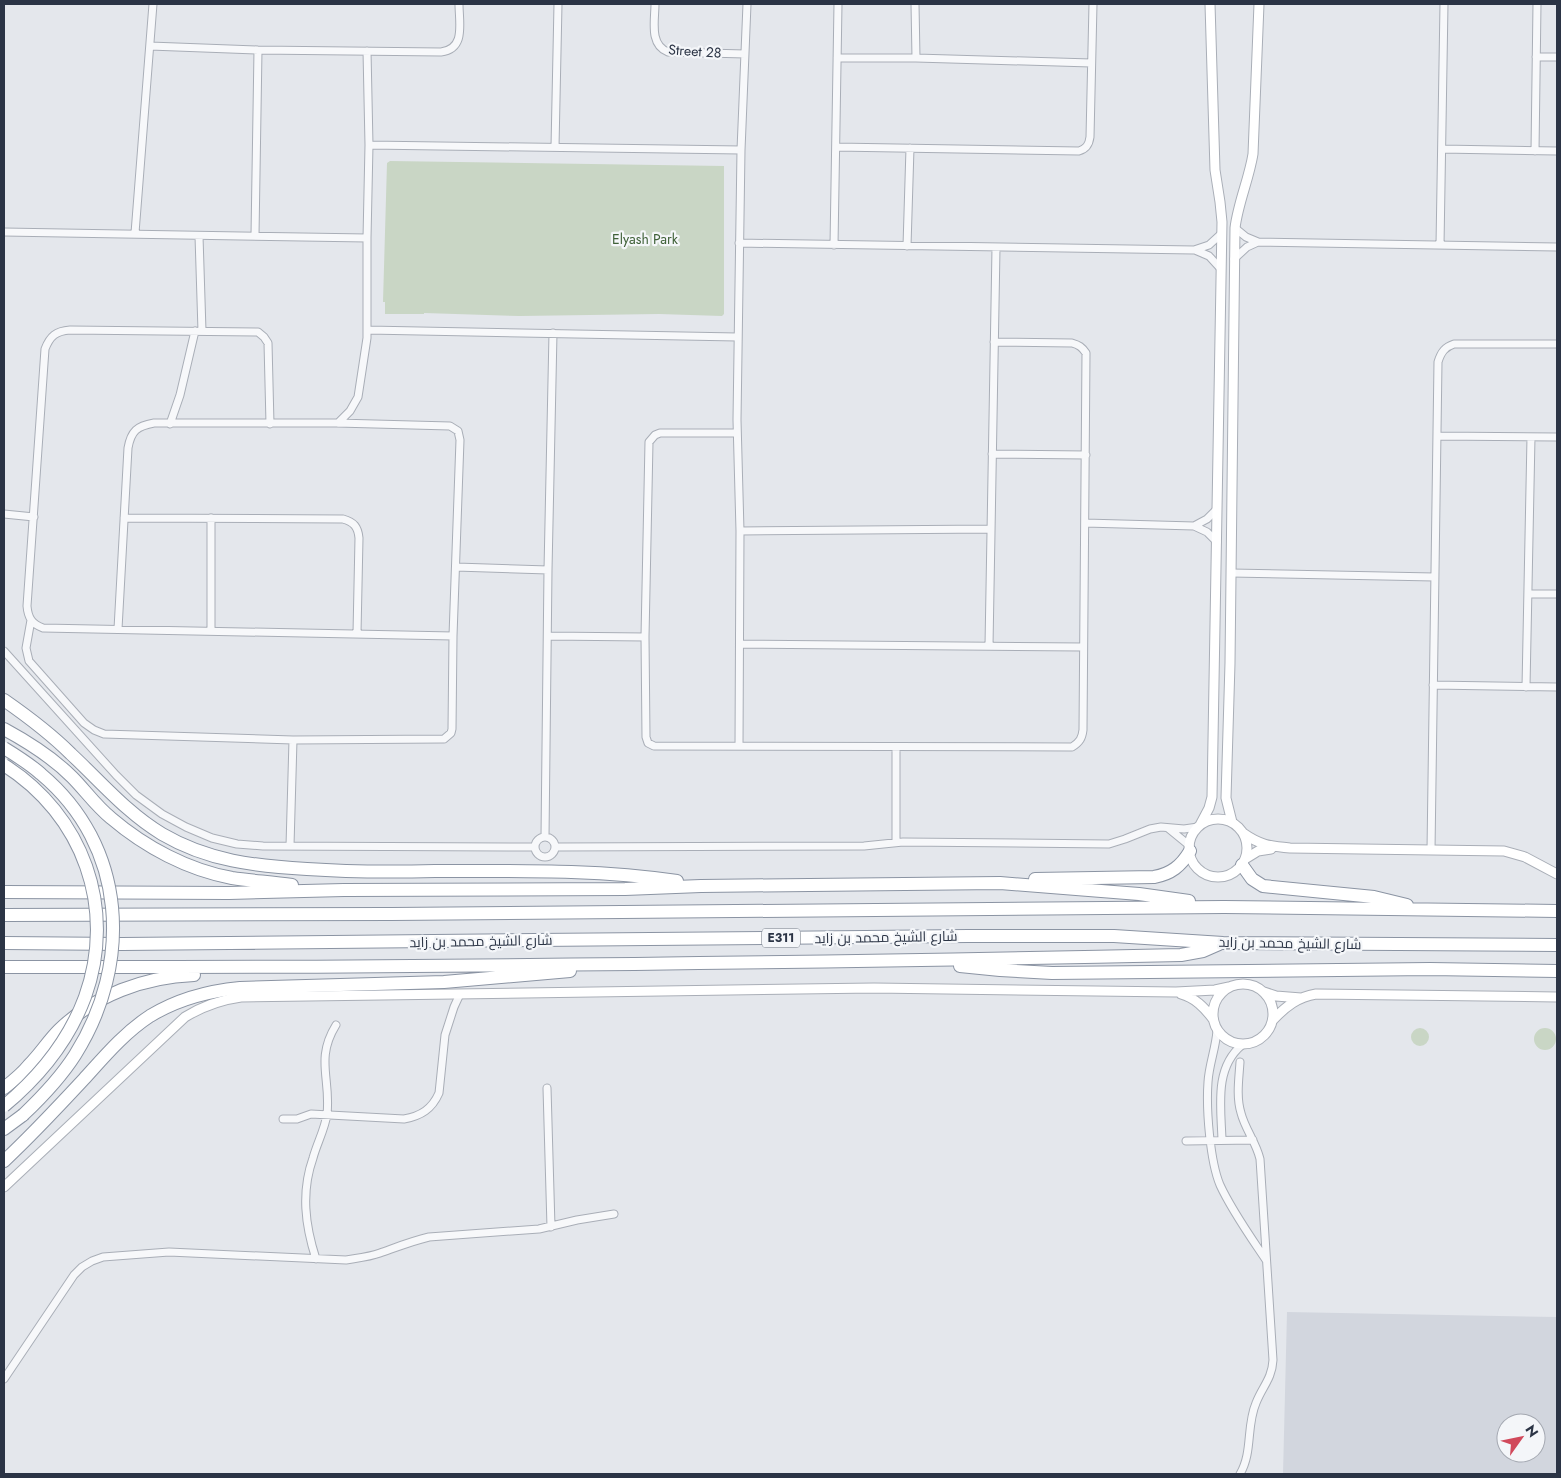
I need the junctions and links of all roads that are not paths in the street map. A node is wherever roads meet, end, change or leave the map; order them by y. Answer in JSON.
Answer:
{"nodes":[{"id":1,"x":153,"y":4,"type":"edge"},
{"id":2,"x":459,"y":4,"type":"edge"},
{"id":3,"x":558,"y":4,"type":"edge"},
{"id":4,"x":655,"y":4,"type":"edge"},
{"id":5,"x":747,"y":4,"type":"edge"},
{"id":6,"x":838,"y":4,"type":"edge"},
{"id":7,"x":916,"y":4,"type":"edge"},
{"id":8,"x":1093,"y":4,"type":"edge"},
{"id":9,"x":1210,"y":4,"type":"edge"},
{"id":10,"x":1259,"y":4,"type":"edge"},
{"id":11,"x":1444,"y":4,"type":"edge"},
{"id":12,"x":1537,"y":4,"type":"edge"},
{"id":13,"x":150,"y":46,"type":"junction"},
{"id":14,"x":258,"y":50,"type":"junction"},
{"id":15,"x":367,"y":51,"type":"junction"},
{"id":16,"x":745,"y":54,"type":"junction"},
{"id":17,"x":1536,"y":57,"type":"junction"},
{"id":18,"x":837,"y":58,"type":"junction"},
{"id":19,"x":916,"y":58,"type":"junction"},
{"id":20,"x":1557,"y":58,"type":"edge"},
{"id":21,"x":1091,"y":62,"type":"junction"},
{"id":22,"x":369,"y":145,"type":"junction"},
{"id":23,"x":836,"y":146,"type":"junction"},
{"id":24,"x":555,"y":147,"type":"junction"},
{"id":25,"x":910,"y":148,"type":"junction"},
{"id":26,"x":1442,"y":149,"type":"junction"},
{"id":27,"x":741,"y":150,"type":"junction"},
{"id":28,"x":1535,"y":151,"type":"junction"},
{"id":29,"x":1557,"y":151,"type":"edge"},
{"id":30,"x":1235,"y":228,"type":"junction"},
{"id":31,"x":4,"y":232,"type":"edge"},
{"id":32,"x":135,"y":233,"type":"junction"},
{"id":33,"x":1221,"y":234,"type":"junction"},
{"id":34,"x":255,"y":235,"type":"junction"},
{"id":35,"x":199,"y":236,"type":"junction"},
{"id":36,"x":367,"y":238,"type":"junction"},
{"id":37,"x":1258,"y":242,"type":"junction"},
{"id":38,"x":740,"y":243,"type":"junction"},
{"id":39,"x":834,"y":245,"type":"junction"},
{"id":40,"x":1440,"y":245,"type":"junction"},
{"id":41,"x":907,"y":246,"type":"junction"},
{"id":42,"x":1557,"y":247,"type":"edge"},
{"id":43,"x":996,"y":248,"type":"junction"},
{"id":44,"x":1194,"y":250,"type":"junction"},
{"id":45,"x":1234,"y":259,"type":"junction"},
{"id":46,"x":1220,"y":268,"type":"junction"},
{"id":47,"x":368,"y":330,"type":"junction"},
{"id":48,"x":199,"y":331,"type":"junction"},
{"id":49,"x":553,"y":333,"type":"junction"},
{"id":50,"x":738,"y":337,"type":"junction"},
{"id":51,"x":994,"y":342,"type":"junction"},
{"id":52,"x":1557,"y":344,"type":"edge"},
{"id":53,"x":337,"y":423,"type":"junction"},
{"id":54,"x":170,"y":424,"type":"junction"},
{"id":55,"x":270,"y":424,"type":"junction"},
{"id":56,"x":736,"y":433,"type":"junction"},
{"id":57,"x":1437,"y":436,"type":"junction"},
{"id":58,"x":1531,"y":437,"type":"junction"},
{"id":59,"x":1557,"y":437,"type":"edge"},
{"id":60,"x":992,"y":454,"type":"junction"},
{"id":61,"x":1086,"y":455,"type":"junction"},
{"id":62,"x":1217,"y":509,"type":"junction"},
{"id":63,"x":4,"y":514,"type":"edge"},
{"id":64,"x":34,"y":517,"type":"junction"},
{"id":65,"x":124,"y":518,"type":"junction"},
{"id":66,"x":211,"y":518,"type":"junction"},
{"id":67,"x":1085,"y":523,"type":"junction"},
{"id":68,"x":1194,"y":526,"type":"junction"},
{"id":69,"x":991,"y":529,"type":"junction"},
{"id":70,"x":740,"y":531,"type":"junction"},
{"id":71,"x":1217,"y":542,"type":"junction"},
{"id":72,"x":456,"y":567,"type":"junction"},
{"id":73,"x":548,"y":570,"type":"junction"},
{"id":74,"x":1231,"y":573,"type":"junction"},
{"id":75,"x":1434,"y":576,"type":"junction"},
{"id":76,"x":1528,"y":594,"type":"junction"},
{"id":77,"x":1557,"y":594,"type":"edge"},
{"id":78,"x":30,"y":620,"type":"junction"},
{"id":79,"x":118,"y":629,"type":"junction"},
{"id":80,"x":211,"y":631,"type":"junction"},
{"id":81,"x":357,"y":633,"type":"junction"},
{"id":82,"x":453,"y":636,"type":"junction"},
{"id":83,"x":548,"y":636,"type":"junction"},
{"id":84,"x":645,"y":637,"type":"junction"},
{"id":85,"x":740,"y":644,"type":"junction"},
{"id":86,"x":988,"y":646,"type":"junction"},
{"id":87,"x":1082,"y":647,"type":"junction"},
{"id":88,"x":4,"y":651,"type":"edge"},
{"id":89,"x":1215,"y":668,"type":"junction"},
{"id":90,"x":1433,"y":685,"type":"junction"},
{"id":91,"x":1526,"y":687,"type":"junction"},
{"id":92,"x":1557,"y":687,"type":"edge"},
{"id":93,"x":1229,"y":696,"type":"junction"},
{"id":94,"x":4,"y":700,"type":"edge"},
{"id":95,"x":4,"y":729,"type":"edge"},
{"id":96,"x":292,"y":740,"type":"junction"},
{"id":97,"x":739,"y":746,"type":"junction"},
{"id":98,"x":896,"y":747,"type":"junction"},
{"id":99,"x":4,"y":748,"type":"edge"},
{"id":100,"x":4,"y":765,"type":"edge"},
{"id":101,"x":1232,"y":822,"type":"junction"},
{"id":102,"x":1199,"y":826,"type":"junction"},
{"id":103,"x":1168,"y":828,"type":"junction"},
{"id":104,"x":1243,"y":833,"type":"junction"},
{"id":105,"x":545,"y":837,"type":"junction"},
{"id":106,"x":896,"y":842,"type":"junction"},
{"id":107,"x":290,"y":846,"type":"junction"},
{"id":108,"x":535,"y":847,"type":"junction"},
{"id":109,"x":556,"y":847,"type":"junction"},
{"id":110,"x":1190,"y":848,"type":"junction"},
{"id":111,"x":1286,"y":848,"type":"junction"},
{"id":112,"x":1431,"y":850,"type":"junction"},
{"id":113,"x":1243,"y":862,"type":"junction"},
{"id":114,"x":1557,"y":874,"type":"edge"},
{"id":115,"x":1000,"y":883,"type":"junction"},
{"id":116,"x":701,"y":886,"type":"junction"},
{"id":117,"x":344,"y":890,"type":"junction"},
{"id":118,"x":4,"y":892,"type":"edge"},
{"id":119,"x":1224,"y":907,"type":"junction"},
{"id":120,"x":1419,"y":909,"type":"junction"},
{"id":121,"x":1557,"y":911,"type":"edge"},
{"id":122,"x":4,"y":915,"type":"edge"},
{"id":123,"x":4,"y":943,"type":"edge"},
{"id":124,"x":1223,"y":943,"type":"junction"},
{"id":125,"x":1557,"y":945,"type":"edge"},
{"id":126,"x":922,"y":960,"type":"junction"},
{"id":127,"x":627,"y":964,"type":"junction"},
{"id":128,"x":4,"y":967,"type":"edge"},
{"id":129,"x":286,"y":967,"type":"junction"},
{"id":130,"x":1557,"y":971,"type":"edge"},
{"id":131,"x":1229,"y":987,"type":"junction"},
{"id":132,"x":1176,"y":992,"type":"junction"},
{"id":133,"x":1264,"y":992,"type":"junction"},
{"id":134,"x":460,"y":994,"type":"junction"},
{"id":135,"x":1557,"y":997,"type":"edge"},
{"id":136,"x":1301,"y":998,"type":"junction"},
{"id":137,"x":1273,"y":1020,"type":"junction"},
{"id":138,"x":336,"y":1025,"type":"dead end"},
{"id":139,"x":1216,"y":1025,"type":"junction"},
{"id":140,"x":1242,"y":1044,"type":"junction"},
{"id":141,"x":1240,"y":1062,"type":"dead end"},
{"id":142,"x":4,"y":1088,"type":"edge"},
{"id":143,"x":547,"y":1088,"type":"dead end"},
{"id":144,"x":4,"y":1106,"type":"edge"},
{"id":145,"x":327,"y":1114,"type":"junction"},
{"id":146,"x":283,"y":1119,"type":"dead end"},
{"id":147,"x":4,"y":1129,"type":"edge"},
{"id":148,"x":1211,"y":1140,"type":"junction"},
{"id":149,"x":1222,"y":1140,"type":"junction"},
{"id":150,"x":1254,"y":1140,"type":"junction"},
{"id":151,"x":1186,"y":1141,"type":"dead end"},
{"id":152,"x":4,"y":1161,"type":"edge"},
{"id":153,"x":4,"y":1187,"type":"edge"},
{"id":154,"x":614,"y":1214,"type":"dead end"},
{"id":155,"x":551,"y":1227,"type":"junction"},
{"id":156,"x":316,"y":1259,"type":"junction"},
{"id":157,"x":1267,"y":1263,"type":"junction"},
{"id":158,"x":4,"y":1379,"type":"edge"},
{"id":159,"x":1240,"y":1474,"type":"edge"}],
"edges":[{"from":1,"to":13,"type":"street"},
{"from":2,"to":15,"type":"street"},
{"from":3,"to":24,"type":"street"},
{"from":4,"to":16,"type":"street","name":"Street 28"},
{"from":5,"to":16,"type":"street"},
{"from":6,"to":18,"type":"street"},
{"from":7,"to":19,"type":"street"},
{"from":8,"to":21,"type":"street"},
{"from":9,"to":33,"type":"main road"},
{"from":10,"to":30,"type":"main road"},
{"from":11,"to":26,"type":"street"},
{"from":12,"to":17,"type":"street"},
{"from":13,"to":14,"type":"street"},
{"from":13,"to":32,"type":"street"},
{"from":14,"to":15,"type":"street"},
{"from":14,"to":34,"type":"street"},
{"from":15,"to":22,"type":"street"},
{"from":16,"to":27,"type":"street"},
{"from":17,"to":20,"type":"street"},
{"from":17,"to":28,"type":"street"},
{"from":18,"to":19,"type":"street"},
{"from":18,"to":23,"type":"street"},
{"from":19,"to":21,"type":"street"},
{"from":21,"to":25,"type":"street"},
{"from":22,"to":24,"type":"street"},
{"from":22,"to":36,"type":"street"},
{"from":23,"to":25,"type":"street"},
{"from":23,"to":39,"type":"street"},
{"from":24,"to":27,"type":"street"},
{"from":25,"to":41,"type":"street"},
{"from":26,"to":28,"type":"street"},
{"from":26,"to":40,"type":"street"},
{"from":27,"to":38,"type":"street"},
{"from":28,"to":29,"type":"street"},
{"from":30,"to":37,"type":"street"},
{"from":30,"to":45,"type":"main road"},
{"from":31,"to":32,"type":"street"},
{"from":32,"to":35,"type":"street"},
{"from":33,"to":44,"type":"street"},
{"from":33,"to":46,"type":"main road"},
{"from":34,"to":35,"type":"street"},
{"from":34,"to":36,"type":"street"},
{"from":35,"to":48,"type":"street"},
{"from":36,"to":47,"type":"street"},
{"from":37,"to":40,"type":"street"},
{"from":37,"to":45,"type":"street"},
{"from":38,"to":39,"type":"street"},
{"from":38,"to":50,"type":"street"},
{"from":39,"to":41,"type":"street"},
{"from":40,"to":42,"type":"street"},
{"from":41,"to":43,"type":"street"},
{"from":43,"to":44,"type":"street"},
{"from":43,"to":51,"type":"street"},
{"from":44,"to":46,"type":"street"},
{"from":45,"to":74,"type":"main road"},
{"from":46,"to":62,"type":"main road"},
{"from":47,"to":49,"type":"street"},
{"from":47,"to":53,"type":"street"},
{"from":48,"to":54,"type":"street"},
{"from":48,"to":55,"type":"street"},
{"from":48,"to":64,"type":"street"},
{"from":49,"to":50,"type":"street"},
{"from":49,"to":73,"type":"street"},
{"from":50,"to":56,"type":"street"},
{"from":51,"to":60,"type":"street"},
{"from":51,"to":61,"type":"street"},
{"from":52,"to":57,"type":"street"},
{"from":53,"to":55,"type":"street"},
{"from":53,"to":72,"type":"street"},
{"from":54,"to":55,"type":"street"},
{"from":54,"to":65,"type":"street"},
{"from":56,"to":70,"type":"street"},
{"from":56,"to":84,"type":"street"},
{"from":57,"to":58,"type":"street"},
{"from":57,"to":75,"type":"street"},
{"from":58,"to":59,"type":"street"},
{"from":58,"to":76,"type":"street"},
{"from":60,"to":61,"type":"street"},
{"from":60,"to":69,"type":"street"},
{"from":61,"to":67,"type":"street"},
{"from":62,"to":68,"type":"street"},
{"from":62,"to":71,"type":"main road"},
{"from":63,"to":64,"type":"street"},
{"from":64,"to":78,"type":"street"},
{"from":65,"to":66,"type":"street"},
{"from":65,"to":79,"type":"street"},
{"from":66,"to":80,"type":"street"},
{"from":66,"to":81,"type":"street"},
{"from":67,"to":68,"type":"street"},
{"from":67,"to":87,"type":"street"},
{"from":68,"to":71,"type":"street"},
{"from":69,"to":70,"type":"street"},
{"from":69,"to":86,"type":"street"},
{"from":70,"to":85,"type":"street"},
{"from":71,"to":89,"type":"main road"},
{"from":72,"to":73,"type":"street"},
{"from":72,"to":82,"type":"street"},
{"from":73,"to":83,"type":"street"},
{"from":74,"to":75,"type":"street"},
{"from":74,"to":93,"type":"main road"},
{"from":75,"to":90,"type":"street"},
{"from":76,"to":77,"type":"street"},
{"from":76,"to":91,"type":"street"},
{"from":78,"to":79,"type":"street"},
{"from":78,"to":96,"type":"street"},
{"from":79,"to":80,"type":"street"},
{"from":80,"to":81,"type":"street"},
{"from":81,"to":82,"type":"street"},
{"from":82,"to":96,"type":"street"},
{"from":83,"to":84,"type":"street"},
{"from":83,"to":105,"type":"street"},
{"from":84,"to":97,"type":"street"},
{"from":85,"to":86,"type":"street"},
{"from":85,"to":97,"type":"street"},
{"from":86,"to":87,"type":"street"},
{"from":87,"to":98,"type":"street"},
{"from":88,"to":107,"type":"street"},
{"from":89,"to":93,"type":"main road"},
{"from":89,"to":102,"type":"main road"},
{"from":90,"to":91,"type":"street"},
{"from":90,"to":112,"type":"street"},
{"from":91,"to":92,"type":"street"},
{"from":93,"to":101,"type":"main road"},
{"from":94,"to":116,"type":"highway"},
{"from":95,"to":117,"type":"highway"},
{"from":96,"to":107,"type":"street"},
{"from":97,"to":98,"type":"street"},
{"from":98,"to":106,"type":"street"},
{"from":99,"to":147,"type":"highway","bridge":true},
{"from":100,"to":144,"type":"highway","bridge":true},
{"from":101,"to":102,"type":"main road"},
{"from":101,"to":104,"type":"main road"},
{"from":102,"to":103,"type":"street"},
{"from":102,"to":110,"type":"main road"},
{"from":103,"to":106,"type":"street"},
{"from":103,"to":110,"type":"street"},
{"from":104,"to":111,"type":"main road"},
{"from":104,"to":113,"type":"main road"},
{"from":105,"to":108,"type":"street"},
{"from":105,"to":109,"type":"street"},
{"from":106,"to":109,"type":"street"},
{"from":107,"to":108,"type":"street"},
{"from":108,"to":109,"type":"street"},
{"from":110,"to":113,"type":"main road"},
{"from":110,"to":115,"type":"highway"},
{"from":111,"to":112,"type":"main road"},
{"from":111,"to":113,"type":"main road"},
{"from":112,"to":114,"type":"main road"},
{"from":113,"to":120,"type":"highway"},
{"from":115,"to":116,"type":"highway"},
{"from":115,"to":119,"type":"highway"},
{"from":116,"to":117,"type":"highway"},
{"from":117,"to":118,"type":"highway"},
{"from":119,"to":120,"type":"highway","name":"شارع الشيخ محمد بن زايد","number":"E311"},
{"from":119,"to":122,"type":"highway","name":"شارع الشيخ محمد بن زايد","number":"E311"},
{"from":120,"to":121,"type":"highway","name":"شارع الشيخ محمد بن زايد","number":"E311"},
{"from":123,"to":124,"type":"highway","name":"شارع الشيخ محمد بن زايد","number":"E311"},
{"from":124,"to":125,"type":"highway","name":"شارع الشيخ محمد بن زايد","number":"E311"},
{"from":124,"to":126,"type":"highway"},
{"from":126,"to":127,"type":"highway"},
{"from":126,"to":130,"type":"highway"},
{"from":127,"to":129,"type":"highway"},
{"from":127,"to":152,"type":"highway"},
{"from":128,"to":129,"type":"highway"},
{"from":129,"to":142,"type":"highway"},
{"from":131,"to":132,"type":"main road"},
{"from":131,"to":133,"type":"main road"},
{"from":131,"to":139,"type":"main road"},
{"from":132,"to":134,"type":"main road"},
{"from":132,"to":139,"type":"main road"},
{"from":133,"to":136,"type":"main road"},
{"from":133,"to":137,"type":"main road"},
{"from":134,"to":145,"type":"street"},
{"from":134,"to":153,"type":"main road"},
{"from":135,"to":136,"type":"main road"},
{"from":136,"to":137,"type":"main road"},
{"from":137,"to":140,"type":"main road"},
{"from":138,"to":145,"type":"street"},
{"from":139,"to":140,"type":"main road"},
{"from":139,"to":148,"type":"street"},
{"from":140,"to":149,"type":"street"},
{"from":141,"to":150,"type":"street"},
{"from":143,"to":155,"type":"street"},
{"from":145,"to":146,"type":"street"},
{"from":145,"to":156,"type":"street"},
{"from":148,"to":149,"type":"street"},
{"from":148,"to":151,"type":"street"},
{"from":148,"to":157,"type":"street"},
{"from":149,"to":150,"type":"street"},
{"from":150,"to":157,"type":"street"},
{"from":154,"to":155,"type":"street"},
{"from":155,"to":156,"type":"street"},
{"from":156,"to":158,"type":"street"},
{"from":157,"to":159,"type":"street"}]}
